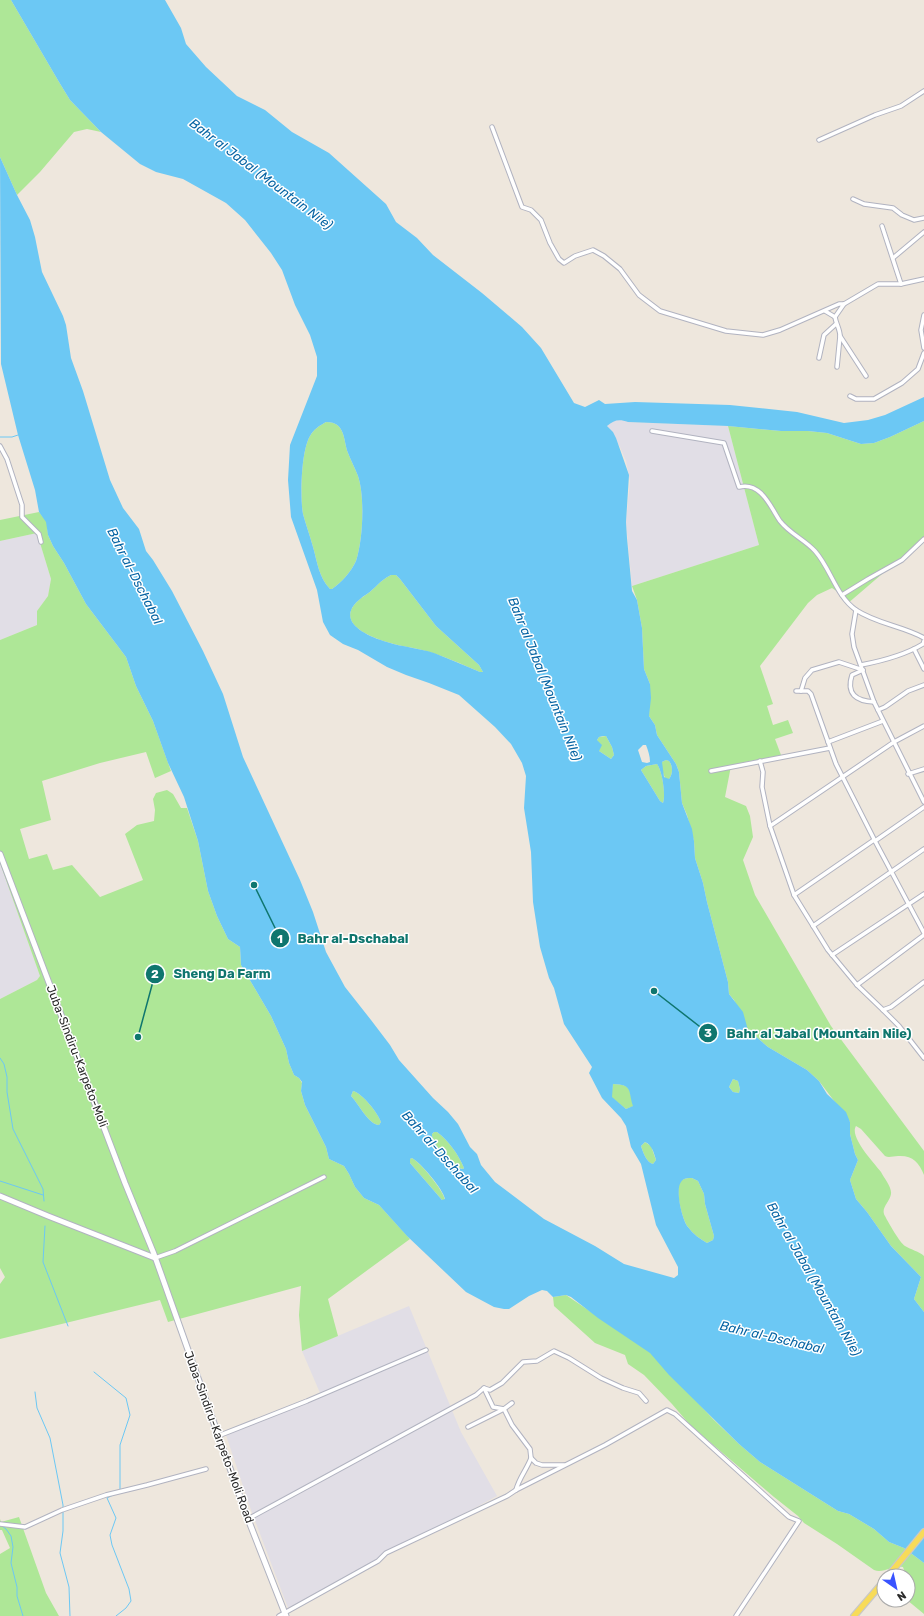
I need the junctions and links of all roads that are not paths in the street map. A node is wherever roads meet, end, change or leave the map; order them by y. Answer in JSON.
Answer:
{"nodes":[{"id":1,"x":924,"y":91,"type":"edge"},
{"id":2,"x":492,"y":127,"type":"dead end"},
{"id":3,"x":819,"y":140,"type":"dead end"},
{"id":4,"x":853,"y":199,"type":"dead end"},
{"id":5,"x":924,"y":218,"type":"edge"},
{"id":6,"x":882,"y":226,"type":"dead end"},
{"id":7,"x":924,"y":232,"type":"edge"},
{"id":8,"x":893,"y":258,"type":"junction"},
{"id":9,"x":924,"y":279,"type":"edge"},
{"id":10,"x":901,"y":284,"type":"junction"},
{"id":11,"x":844,"y":304,"type":"junction"},
{"id":12,"x":824,"y":311,"type":"junction"},
{"id":13,"x":924,"y":315,"type":"edge"},
{"id":14,"x":835,"y":317,"type":"junction"},
{"id":15,"x":836,"y":324,"type":"junction"},
{"id":16,"x":840,"y":336,"type":"junction"},
{"id":17,"x":924,"y":348,"type":"edge"},
{"id":18,"x":924,"y":353,"type":"edge"},
{"id":19,"x":819,"y":358,"type":"dead end"},
{"id":20,"x":837,"y":367,"type":"dead end"},
{"id":21,"x":866,"y":376,"type":"dead end"},
{"id":22,"x":850,"y":396,"type":"dead end"},
{"id":23,"x":652,"y":431,"type":"dead end"},
{"id":24,"x":0,"y":446,"type":"edge"},
{"id":25,"x":924,"y":539,"type":"edge"},
{"id":26,"x":41,"y":542,"type":"dead end"},
{"id":27,"x":842,"y":596,"type":"junction"},
{"id":28,"x":856,"y":610,"type":"junction"},
{"id":29,"x":924,"y":639,"type":"edge"},
{"id":30,"x":914,"y":648,"type":"junction"},
{"id":31,"x":861,"y":665,"type":"junction"},
{"id":32,"x":924,"y":669,"type":"edge"},
{"id":33,"x":863,"y":670,"type":"junction"},
{"id":34,"x":924,"y":685,"type":"edge"},
{"id":35,"x":874,"y":702,"type":"junction"},
{"id":36,"x":878,"y":710,"type":"junction"},
{"id":37,"x":883,"y":721,"type":"junction"},
{"id":38,"x":924,"y":726,"type":"edge"},
{"id":39,"x":828,"y":742,"type":"junction"},
{"id":40,"x":894,"y":742,"type":"junction"},
{"id":41,"x":830,"y":748,"type":"junction"},
{"id":42,"x":760,"y":761,"type":"junction"},
{"id":43,"x":924,"y":769,"type":"edge"},
{"id":44,"x":711,"y":771,"type":"dead end"},
{"id":45,"x":908,"y":774,"type":"junction"},
{"id":46,"x":843,"y":777,"type":"junction"},
{"id":47,"x":924,"y":802,"type":"edge"},
{"id":48,"x":924,"y":807,"type":"edge"},
{"id":49,"x":770,"y":826,"type":"junction"},
{"id":50,"x":875,"y":841,"type":"junction"},
{"id":51,"x":924,"y":849,"type":"edge"},
{"id":52,"x":0,"y":854,"type":"edge"},
{"id":53,"x":892,"y":871,"type":"junction"},
{"id":54,"x":924,"y":894,"type":"edge"},
{"id":55,"x":794,"y":895,"type":"junction"},
{"id":56,"x":910,"y":904,"type":"junction"},
{"id":57,"x":812,"y":926,"type":"junction"},
{"id":58,"x":924,"y":934,"type":"edge"},
{"id":59,"x":832,"y":956,"type":"junction"},
{"id":60,"x":924,"y":982,"type":"edge"},
{"id":61,"x":857,"y":985,"type":"junction"},
{"id":62,"x":883,"y":1010,"type":"junction"},
{"id":63,"x":924,"y":1058,"type":"edge"},
{"id":64,"x":324,"y":1176,"type":"dead end"},
{"id":65,"x":0,"y":1196,"type":"edge"},
{"id":66,"x":155,"y":1258,"type":"junction"},
{"id":67,"x":426,"y":1350,"type":"dead end"},
{"id":68,"x":484,"y":1388,"type":"junction"},
{"id":69,"x":646,"y":1401,"type":"dead end"},
{"id":70,"x":512,"y":1403,"type":"dead end"},
{"id":71,"x":504,"y":1409,"type":"junction"},
{"id":72,"x":468,"y":1427,"type":"dead end"},
{"id":73,"x":218,"y":1436,"type":"junction"},
{"id":74,"x":531,"y":1458,"type":"junction"},
{"id":75,"x":565,"y":1465,"type":"junction"},
{"id":76,"x":206,"y":1469,"type":"dead end"},
{"id":77,"x":516,"y":1490,"type":"junction"},
{"id":78,"x":248,"y":1518,"type":"junction"},
{"id":79,"x":0,"y":1524,"type":"edge"},
{"id":80,"x":924,"y":1532,"type":"edge"},
{"id":81,"x":895,"y":1568,"type":"edge"},
{"id":82,"x":876,"y":1590,"type":"edge"},
{"id":83,"x":285,"y":1614,"type":"edge"},
{"id":84,"x":279,"y":1616,"type":"edge"},
{"id":85,"x":736,"y":1616,"type":"edge"},
{"id":86,"x":854,"y":1616,"type":"edge"}],
"edges":[{"from":1,"to":3,"type":"street"},
{"from":2,"to":12,"type":"street"},
{"from":4,"to":5,"type":"street"},
{"from":6,"to":8,"type":"street"},
{"from":7,"to":8,"type":"street"},
{"from":8,"to":10,"type":"street"},
{"from":9,"to":10,"type":"street"},
{"from":10,"to":11,"type":"street"},
{"from":11,"to":12,"type":"street"},
{"from":11,"to":14,"type":"street"},
{"from":12,"to":14,"type":"street"},
{"from":13,"to":17,"type":"street"},
{"from":14,"to":15,"type":"street"},
{"from":15,"to":16,"type":"street"},
{"from":15,"to":19,"type":"street"},
{"from":16,"to":20,"type":"street"},
{"from":16,"to":21,"type":"street"},
{"from":18,"to":22,"type":"street"},
{"from":23,"to":27,"type":"street"},
{"from":24,"to":26,"type":"street"},
{"from":25,"to":27,"type":"street"},
{"from":27,"to":28,"type":"street"},
{"from":28,"to":29,"type":"street"},
{"from":28,"to":31,"type":"street"},
{"from":29,"to":30,"type":"street"},
{"from":30,"to":31,"type":"street"},
{"from":30,"to":32,"type":"street"},
{"from":31,"to":33,"type":"street"},
{"from":33,"to":35,"type":"street"},
{"from":33,"to":35,"type":"street"},
{"from":33,"to":39,"type":"street"},
{"from":34,"to":36,"type":"street"},
{"from":35,"to":36,"type":"street"},
{"from":36,"to":37,"type":"street"},
{"from":37,"to":39,"type":"street"},
{"from":37,"to":40,"type":"street"},
{"from":38,"to":40,"type":"street"},
{"from":39,"to":41,"type":"street"},
{"from":40,"to":45,"type":"street"},
{"from":40,"to":46,"type":"street"},
{"from":41,"to":42,"type":"street"},
{"from":41,"to":46,"type":"street"},
{"from":42,"to":44,"type":"street"},
{"from":42,"to":49,"type":"street"},
{"from":43,"to":45,"type":"street"},
{"from":45,"to":47,"type":"street"},
{"from":46,"to":49,"type":"street"},
{"from":46,"to":50,"type":"street"},
{"from":48,"to":50,"type":"street"},
{"from":49,"to":55,"type":"street"},
{"from":50,"to":53,"type":"street"},
{"from":50,"to":55,"type":"street"},
{"from":51,"to":53,"type":"street"},
{"from":52,"to":66,"type":"main road","name":"Juba-Sindiru-Karpeto-Moli"},
{"from":53,"to":56,"type":"street"},
{"from":53,"to":57,"type":"street"},
{"from":54,"to":56,"type":"street"},
{"from":55,"to":57,"type":"street"},
{"from":56,"to":58,"type":"street"},
{"from":56,"to":59,"type":"street"},
{"from":57,"to":59,"type":"street"},
{"from":58,"to":61,"type":"street"},
{"from":59,"to":61,"type":"street"},
{"from":60,"to":62,"type":"street"},
{"from":61,"to":62,"type":"street"},
{"from":62,"to":63,"type":"street"},
{"from":64,"to":66,"type":"street"},
{"from":65,"to":66,"type":"main road"},
{"from":66,"to":73,"type":"main road","name":"Juba-Sindiru-Karpeto-Moli Road"},
{"from":67,"to":73,"type":"street"},
{"from":68,"to":69,"type":"street"},
{"from":68,"to":71,"type":"street"},
{"from":68,"to":78,"type":"street"},
{"from":70,"to":71,"type":"street"},
{"from":71,"to":72,"type":"street"},
{"from":71,"to":74,"type":"street"},
{"from":73,"to":78,"type":"main road","name":"Juba-Sindiru-Karpeto-Moli Road"},
{"from":74,"to":75,"type":"street"},
{"from":74,"to":77,"type":"street"},
{"from":75,"to":77,"type":"street"},
{"from":75,"to":85,"type":"street"},
{"from":76,"to":79,"type":"street"},
{"from":77,"to":83,"type":"street"},
{"from":78,"to":83,"type":"main road","name":"Juba-Sindiru-Karpeto-Moli Road"},
{"from":80,"to":81,"type":"main road"},
{"from":82,"to":86,"type":"main road"},
{"from":83,"to":84,"type":"street"}]}
